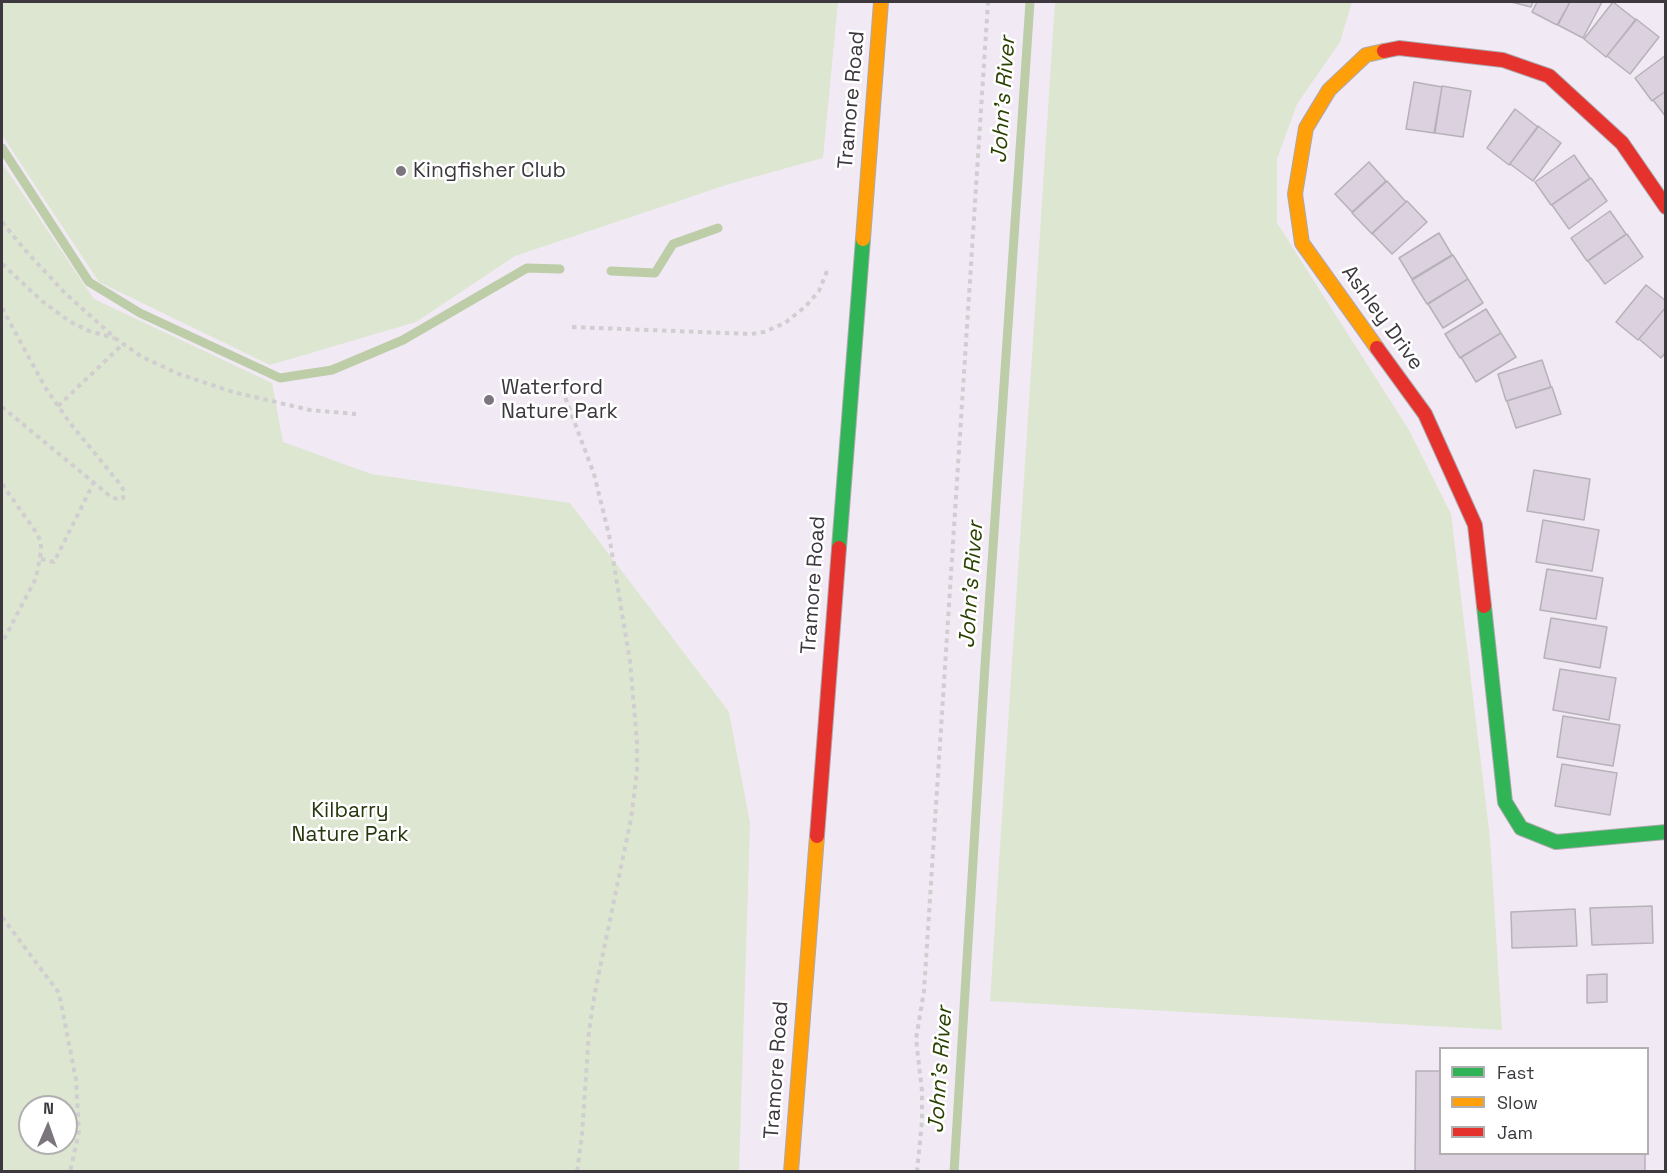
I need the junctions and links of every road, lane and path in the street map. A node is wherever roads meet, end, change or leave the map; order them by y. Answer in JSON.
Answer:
{"nodes":[{"id":1,"x":880,"y":2,"type":"edge"},
{"id":2,"x":988,"y":2,"type":"edge"},
{"id":3,"x":1665,"y":207,"type":"edge"},
{"id":4,"x":2,"y":222,"type":"edge"},
{"id":5,"x":2,"y":264,"type":"edge"},
{"id":6,"x":827,"y":271,"type":"dead end"},
{"id":7,"x":2,"y":308,"type":"edge"},
{"id":8,"x":572,"y":327,"type":"dead end"},
{"id":9,"x":115,"y":338,"type":"junction"},
{"id":10,"x":123,"y":344,"type":"junction"},
{"id":11,"x":560,"y":381,"type":"dead end"},
{"id":12,"x":58,"y":406,"type":"junction"},
{"id":13,"x":2,"y":407,"type":"edge"},
{"id":14,"x":356,"y":414,"type":"dead end"},
{"id":15,"x":93,"y":483,"type":"junction"},
{"id":16,"x":2,"y":484,"type":"edge"},
{"id":17,"x":41,"y":559,"type":"junction"},
{"id":18,"x":2,"y":643,"type":"edge"},
{"id":19,"x":1665,"y":832,"type":"edge"},
{"id":20,"x":2,"y":916,"type":"edge"},
{"id":21,"x":70,"y":1172,"type":"edge"},
{"id":22,"x":577,"y":1172,"type":"edge"},
{"id":23,"x":791,"y":1172,"type":"edge"},
{"id":24,"x":917,"y":1172,"type":"edge"}],
"edges":[{"from":1,"to":23,"type":"street","name":"Tramore Road"},
{"from":2,"to":24,"type":"path"},
{"from":3,"to":19,"type":"street","name":"Ashley Drive"},
{"from":4,"to":9,"type":"path"},
{"from":5,"to":9,"type":"path"},
{"from":6,"to":8,"type":"path"},
{"from":7,"to":12,"type":"path"},
{"from":9,"to":10,"type":"path"},
{"from":10,"to":12,"type":"path"},
{"from":10,"to":14,"type":"path"},
{"from":11,"to":22,"type":"path"},
{"from":12,"to":15,"type":"path"},
{"from":13,"to":15,"type":"path"},
{"from":15,"to":17,"type":"path"},
{"from":16,"to":17,"type":"path"},
{"from":17,"to":18,"type":"path"},
{"from":20,"to":21,"type":"path"}]}
